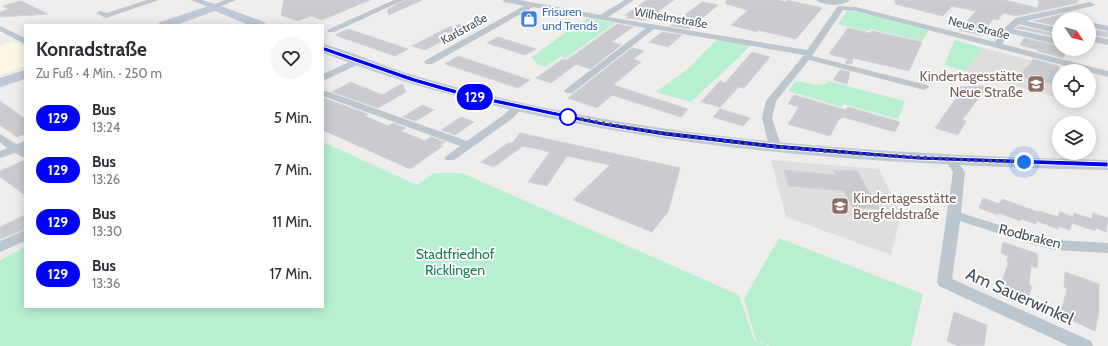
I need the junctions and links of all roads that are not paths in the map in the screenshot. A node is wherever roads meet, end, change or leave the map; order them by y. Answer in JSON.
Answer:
{"nodes":[{"id":1,"x":155,"y":0,"type":"edge"},
{"id":2,"x":194,"y":0,"type":"edge"},
{"id":3,"x":232,"y":0,"type":"edge"},
{"id":4,"x":400,"y":0,"type":"edge"},
{"id":5,"x":506,"y":0,"type":"edge"},
{"id":6,"x":630,"y":0,"type":"edge"},
{"id":7,"x":820,"y":0,"type":"edge"},
{"id":8,"x":843,"y":3,"type":"edge"},
{"id":9,"x":1090,"y":4,"type":"dead end"},
{"id":10,"x":532,"y":5,"type":"junction"},
{"id":11,"x":215,"y":7,"type":"junction"},
{"id":12,"x":100,"y":13,"type":"dead end"},
{"id":13,"x":1048,"y":15,"type":"junction"},
{"id":14,"x":1052,"y":16,"type":"edge"},
{"id":15,"x":601,"y":18,"type":"junction"},
{"id":16,"x":1018,"y":21,"type":"junction"},
{"id":17,"x":167,"y":24,"type":"edge"},
{"id":18,"x":258,"y":24,"type":"edge"},
{"id":19,"x":1096,"y":26,"type":"edge"},
{"id":20,"x":652,"y":27,"type":"junction"},
{"id":21,"x":0,"y":28,"type":"edge"},
{"id":22,"x":1052,"y":29,"type":"edge"},
{"id":23,"x":1108,"y":29,"type":"edge"},
{"id":24,"x":332,"y":30,"type":"dead end"},
{"id":25,"x":1007,"y":30,"type":"junction"},
{"id":26,"x":1096,"y":39,"type":"edge"},
{"id":27,"x":24,"y":40,"type":"edge"},
{"id":28,"x":1052,"y":40,"type":"edge"},
{"id":29,"x":1108,"y":42,"type":"edge"},
{"id":30,"x":997,"y":45,"type":"junction"},
{"id":31,"x":324,"y":48,"type":"edge"},
{"id":32,"x":808,"y":55,"type":"junction"},
{"id":33,"x":358,"y":61,"type":"junction"},
{"id":34,"x":430,"y":62,"type":"dead end"},
{"id":35,"x":24,"y":74,"type":"edge"},
{"id":36,"x":1108,"y":74,"type":"edge"},
{"id":37,"x":324,"y":78,"type":"edge"},
{"id":38,"x":0,"y":83,"type":"edge"},
{"id":39,"x":924,"y":87,"type":"dead end"},
{"id":40,"x":569,"y":91,"type":"dead end"},
{"id":41,"x":324,"y":94,"type":"edge"},
{"id":42,"x":518,"y":107,"type":"junction"},
{"id":43,"x":0,"y":138,"type":"edge"},
{"id":44,"x":468,"y":145,"type":"junction"},
{"id":45,"x":775,"y":146,"type":"junction"},
{"id":46,"x":22,"y":149,"type":"edge"},
{"id":47,"x":0,"y":155,"type":"edge"},
{"id":48,"x":450,"y":158,"type":"dead end"},
{"id":49,"x":951,"y":160,"type":"junction"},
{"id":50,"x":1108,"y":165,"type":"edge"},
{"id":51,"x":954,"y":215,"type":"junction"},
{"id":52,"x":24,"y":235,"type":"edge"},
{"id":53,"x":0,"y":247,"type":"edge"},
{"id":54,"x":1108,"y":248,"type":"edge"},
{"id":55,"x":1085,"y":346,"type":"edge"}],
"edges":[{"from":1,"to":12,"type":"street"},
{"from":2,"to":11,"type":"street"},
{"from":3,"to":11,"type":"street"},
{"from":4,"to":24,"type":"street"},
{"from":5,"to":10,"type":"street","name":"Wilhelmstraße"},
{"from":6,"to":15,"type":"street"},
{"from":7,"to":8,"type":"street","name":"Neue Straße"},
{"from":8,"to":30,"type":"street","name":"Neue Straße"},
{"from":8,"to":32,"type":"street"},
{"from":9,"to":13,"type":"street"},
{"from":10,"to":15,"type":"street","name":"Wilhelmstraße"},
{"from":10,"to":34,"type":"street","name":"Karlstraße"},
{"from":11,"to":17,"type":"street"},
{"from":11,"to":18,"type":"street"},
{"from":13,"to":14,"type":"street"},
{"from":13,"to":16,"type":"street"},
{"from":15,"to":20,"type":"street","name":"Wilhelmstraße"},
{"from":16,"to":22,"type":"street"},
{"from":16,"to":25,"type":"street"},
{"from":19,"to":23,"type":"street"},
{"from":20,"to":32,"type":"street","name":"Wilhelmstraße"},
{"from":20,"to":40,"type":"street"},
{"from":21,"to":27,"type":"street"},
{"from":25,"to":28,"type":"street"},
{"from":25,"to":30,"type":"street"},
{"from":26,"to":29,"type":"street"},
{"from":30,"to":36,"type":"street","name":"Neue Straße"},
{"from":31,"to":33,"type":"street"},
{"from":32,"to":39,"type":"street","name":"Wilhelmstraße"},
{"from":32,"to":45,"type":"street"},
{"from":33,"to":37,"type":"street"},
{"from":33,"to":42,"type":"street"},
{"from":35,"to":38,"type":"street"},
{"from":41,"to":44,"type":"street"},
{"from":42,"to":44,"type":"street"},
{"from":42,"to":45,"type":"street"},
{"from":43,"to":46,"type":"street"},
{"from":44,"to":48,"type":"street"},
{"from":45,"to":49,"type":"street"},
{"from":46,"to":47,"type":"street"},
{"from":49,"to":50,"type":"street"},
{"from":49,"to":51,"type":"street","name":"Am Sauerwinkel"},
{"from":51,"to":54,"type":"street","name":"Rodbraken"},
{"from":51,"to":55,"type":"street","name":"Am Sauerwinkel"},
{"from":52,"to":53,"type":"street"}]}
